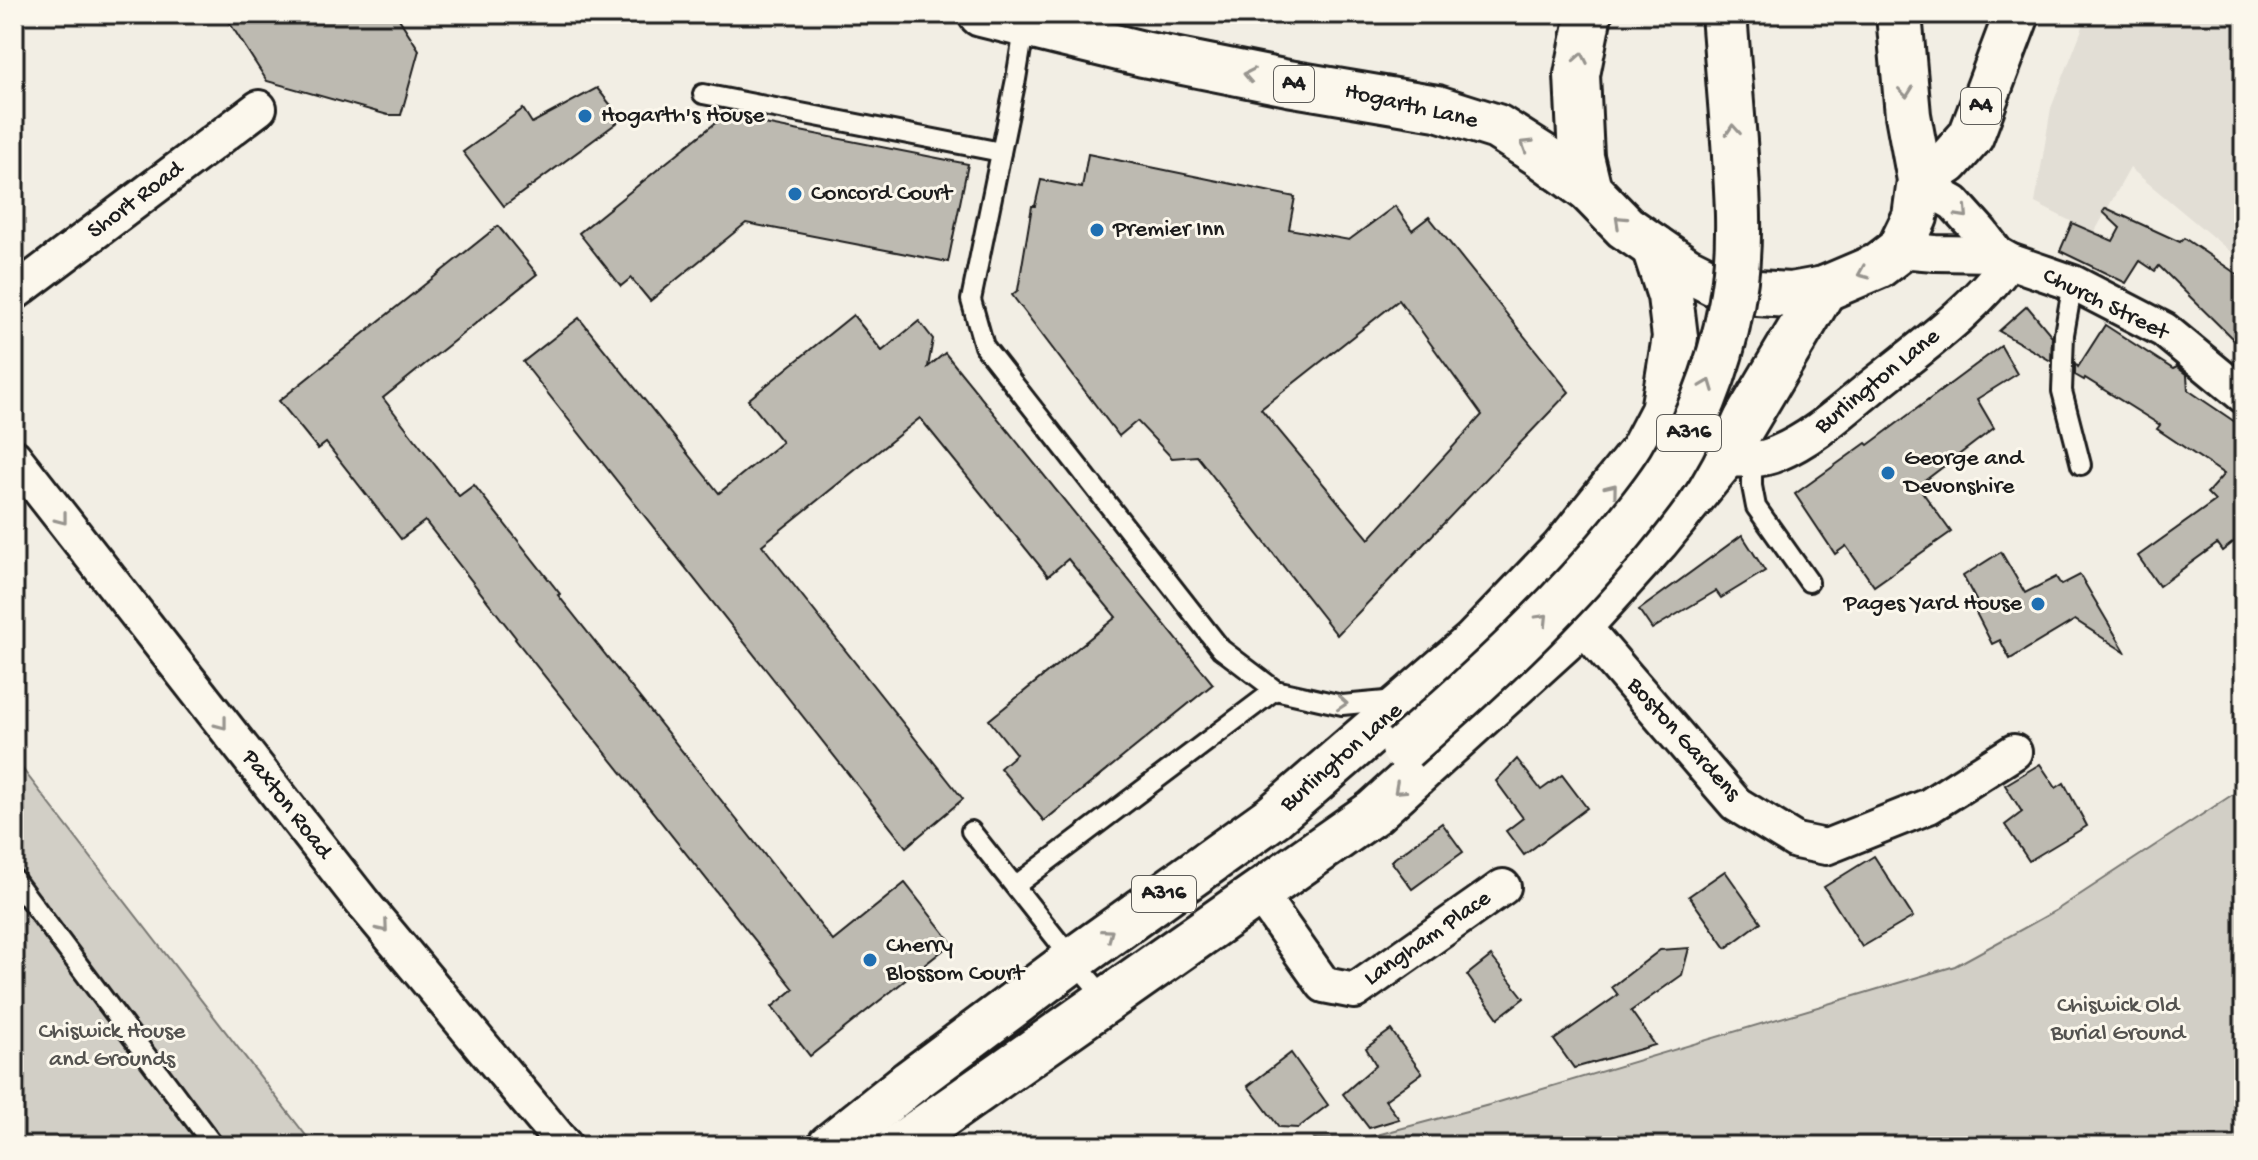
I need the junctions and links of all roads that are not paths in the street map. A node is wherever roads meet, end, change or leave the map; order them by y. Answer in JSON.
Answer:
{"nodes":[{"id":1,"x":981,"y":14,"type":"edge"},
{"id":2,"x":1589,"y":14,"type":"edge"},
{"id":3,"x":1724,"y":14,"type":"edge"},
{"id":4,"x":1899,"y":14,"type":"edge"},
{"id":5,"x":2017,"y":14,"type":"edge"},
{"id":6,"x":1025,"y":24,"type":"junction"},
{"id":7,"x":703,"y":94,"type":"dead end"},
{"id":8,"x":259,"y":108,"type":"dead end"},
{"id":9,"x":1001,"y":152,"type":"junction"},
{"id":10,"x":1920,"y":182,"type":"junction"},
{"id":11,"x":1589,"y":190,"type":"junction"},
{"id":12,"x":1654,"y":247,"type":"junction"},
{"id":13,"x":1899,"y":250,"type":"junction"},
{"id":14,"x":2003,"y":258,"type":"junction"},
{"id":15,"x":2073,"y":283,"type":"junction"},
{"id":16,"x":1824,"y":289,"type":"junction"},
{"id":17,"x":14,"y":293,"type":"edge"},
{"id":18,"x":2244,"y":396,"type":"edge"},
{"id":19,"x":14,"y":457,"type":"edge"},
{"id":20,"x":1738,"y":460,"type":"junction"},
{"id":21,"x":2081,"y":465,"type":"dead end"},
{"id":22,"x":1809,"y":582,"type":"dead end"},
{"id":23,"x":1581,"y":624,"type":"junction"},
{"id":24,"x":1275,"y":690,"type":"junction"},
{"id":25,"x":1411,"y":699,"type":"junction"},
{"id":26,"x":2014,"y":752,"type":"dead end"},
{"id":27,"x":971,"y":831,"type":"dead end"},
{"id":28,"x":14,"y":879,"type":"edge"},
{"id":29,"x":1015,"y":886,"type":"junction"},
{"id":30,"x":1503,"y":887,"type":"dead end"},
{"id":31,"x":1258,"y":892,"type":"junction"},
{"id":32,"x":1091,"y":981,"type":"junction"},
{"id":33,"x":837,"y":1140,"type":"edge"},
{"id":34,"x":214,"y":1146,"type":"edge"},
{"id":35,"x":565,"y":1146,"type":"edge"},
{"id":36,"x":899,"y":1146,"type":"edge"}],
"edges":[{"from":1,"to":6,"type":"highway","name":"Hogarth Lane","number":"A4"},
{"from":11,"to":2,"type":"highway","one_way":true},
{"from":32,"to":3,"type":"highway","number":"A316","one_way":true,"bridge":true},
{"from":4,"to":10,"type":"highway","one_way":true},
{"from":5,"to":10,"type":"highway","number":"A4"},
{"from":6,"to":9,"type":"lane"},
{"from":11,"to":6,"type":"highway","name":"Hogarth Lane","number":"A4","one_way":true},
{"from":7,"to":9,"type":"lane"},
{"from":8,"to":17,"type":"street","name":"Short Road"},
{"from":9,"to":24,"type":"lane"},
{"from":10,"to":13,"type":"highway"},
{"from":10,"to":14,"type":"street","one_way":true},
{"from":12,"to":11,"type":"highway","name":"Hogarth Lane","one_way":true},
{"from":12,"to":16,"type":"highway","name":"Hogarth Lane"},
{"from":25,"to":12,"type":"highway","name":"Burlington Lane","number":"A316","one_way":true},
{"from":13,"to":14,"type":"street","name":"Church Street"},
{"from":13,"to":16,"type":"highway","name":"Hogarth Lane","one_way":true},
{"from":14,"to":15,"type":"street","name":"Church Street"},
{"from":14,"to":20,"type":"street","name":"Burlington Lane"},
{"from":15,"to":18,"type":"street","name":"Church Street"},
{"from":15,"to":21,"type":"lane"},
{"from":16,"to":20,"type":"highway","name":"Burlington Lane","number":"A316"},
{"from":19,"to":35,"type":"street","name":"Paxton Road","one_way":true},
{"from":20,"to":22,"type":"lane"},
{"from":20,"to":23,"type":"highway","name":"Burlington Lane","number":"A316"},
{"from":23,"to":26,"type":"street","name":"Boston Gardens"},
{"from":23,"to":31,"type":"highway","name":"Burlington Lane","number":"A316","one_way":true},
{"from":24,"to":25,"type":"lane","one_way":true},
{"from":24,"to":29,"type":"lane"},
{"from":32,"to":25,"type":"highway","name":"Burlington Lane","number":"A316","one_way":true},
{"from":27,"to":29,"type":"lane"},
{"from":28,"to":34,"type":"lane"},
{"from":29,"to":32,"type":"lane"},
{"from":30,"to":31,"type":"street","name":"Langham Place"},
{"from":31,"to":32,"type":"highway","name":"Burlington Lane","number":"A316"},
{"from":32,"to":33,"type":"highway","name":"Burlington Lane","number":"A316"},
{"from":32,"to":36,"type":"highway","name":"Burlington Lane","number":"A316"}]}
